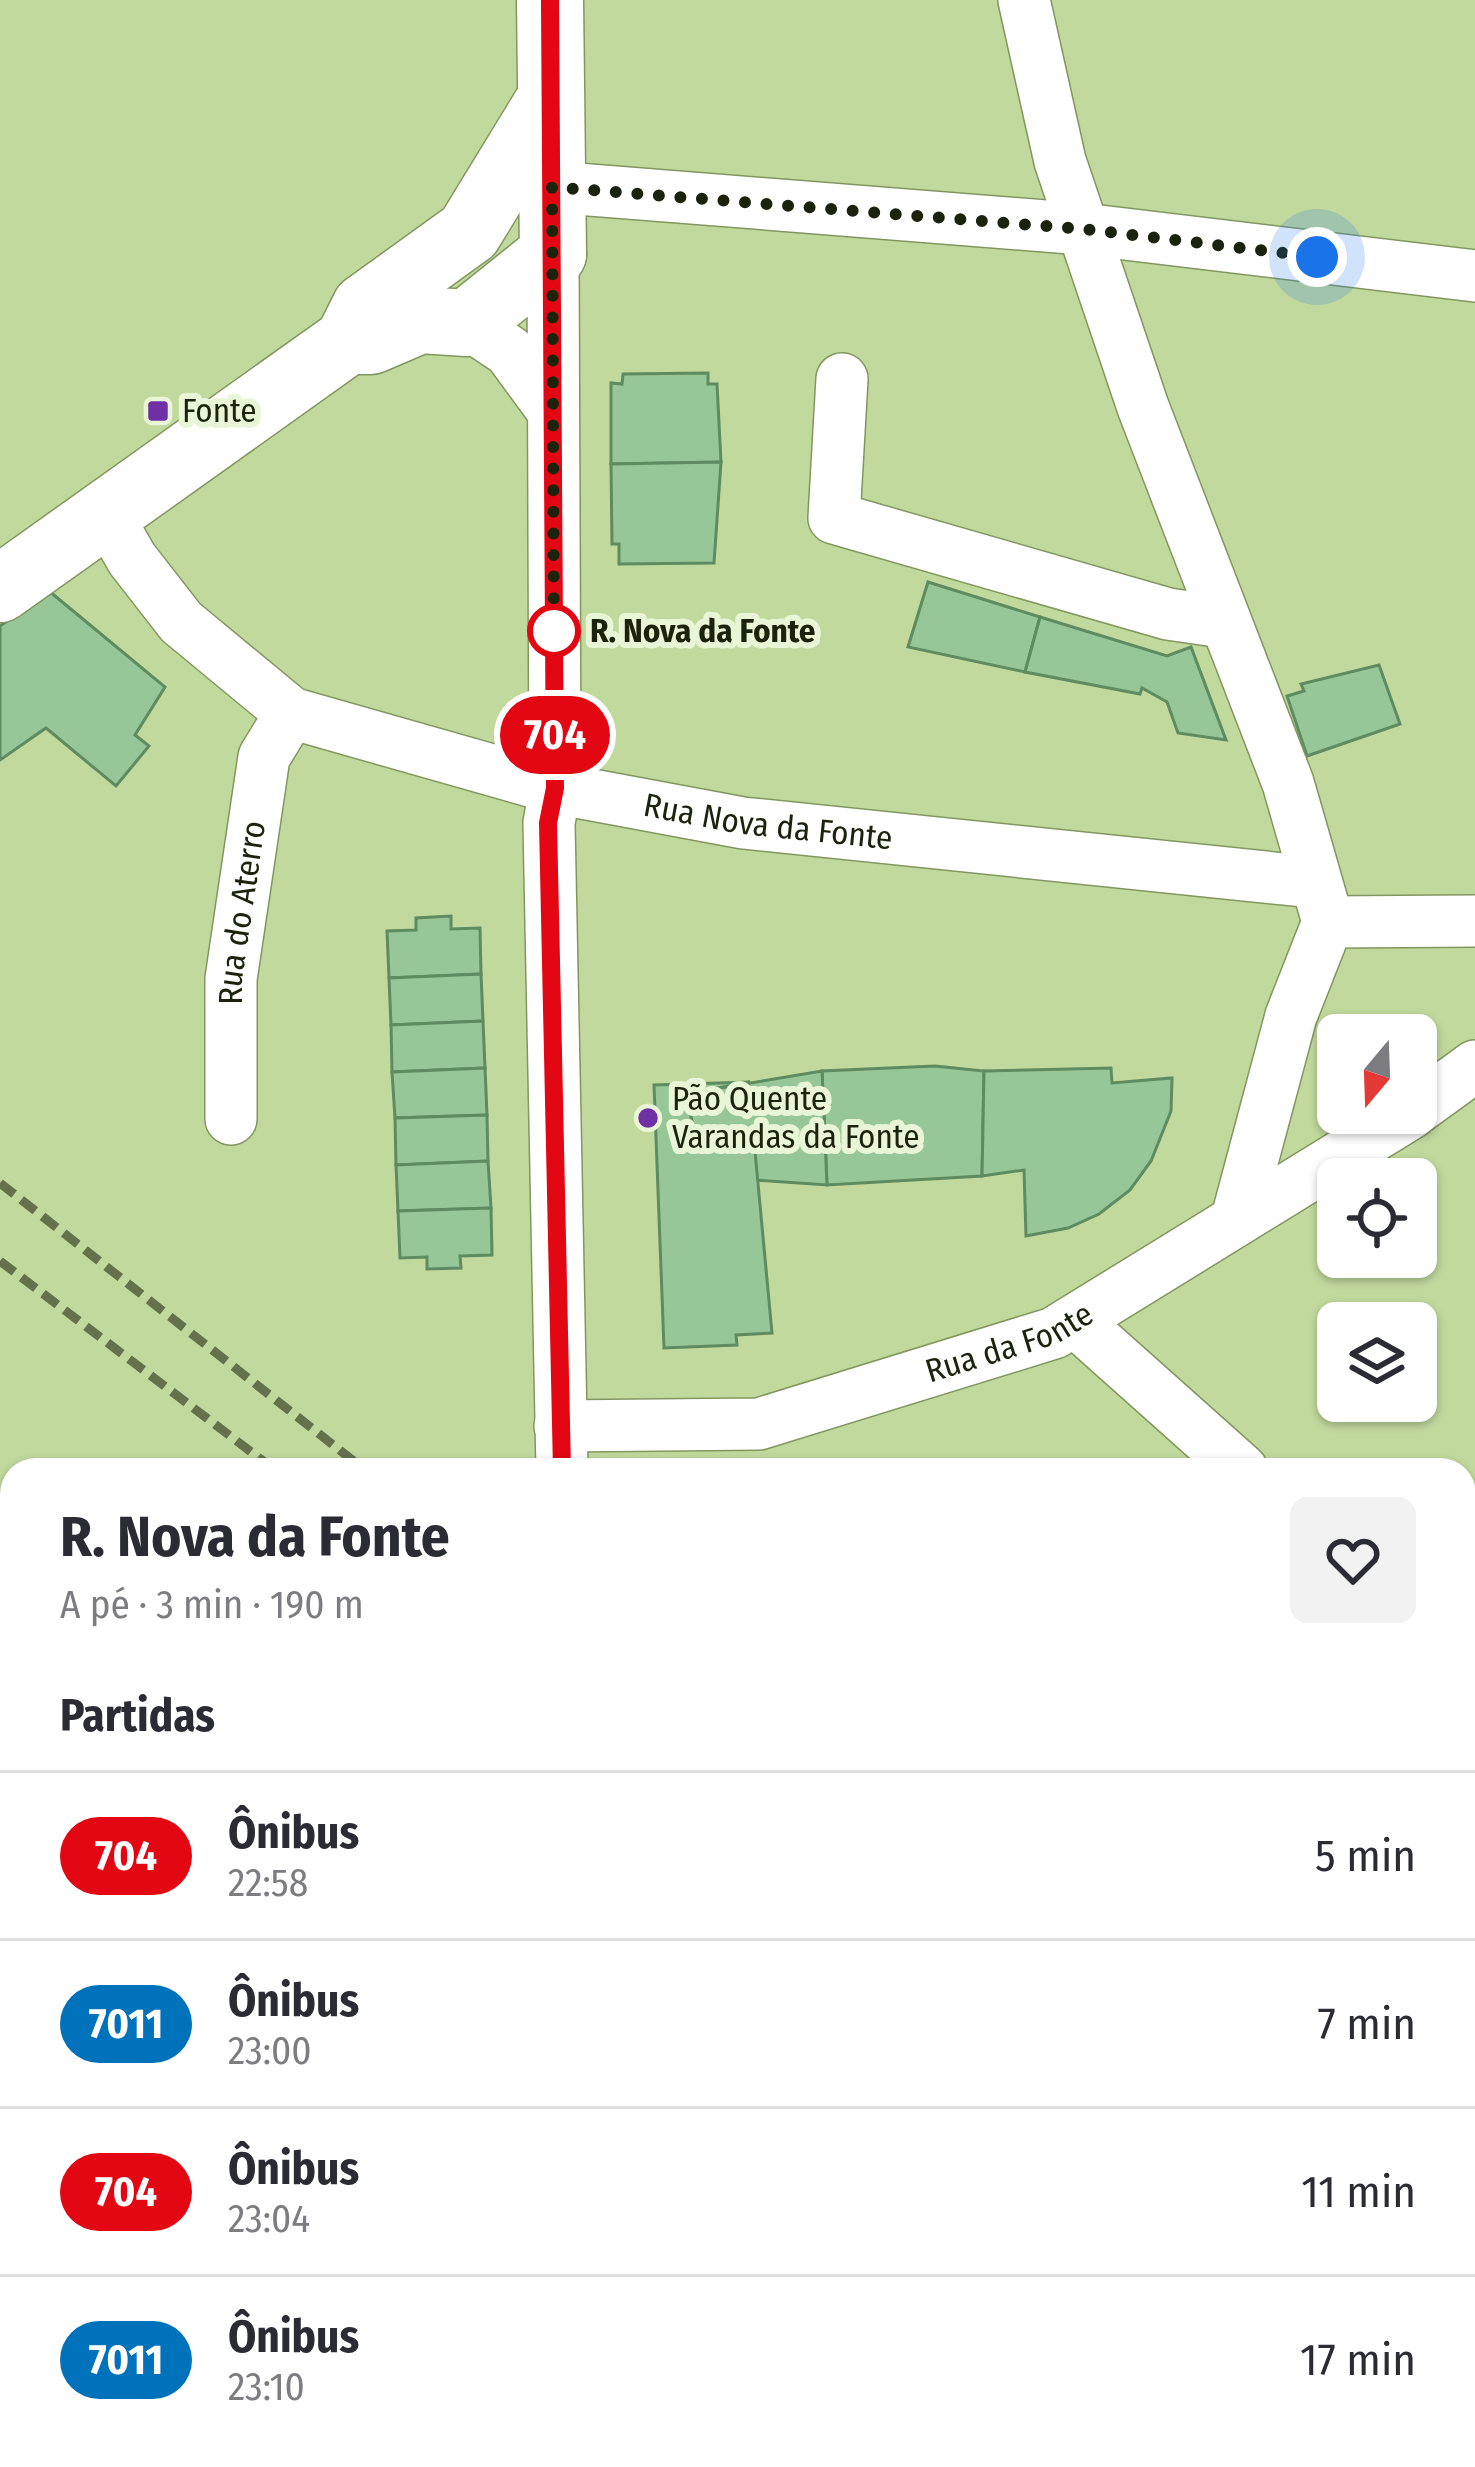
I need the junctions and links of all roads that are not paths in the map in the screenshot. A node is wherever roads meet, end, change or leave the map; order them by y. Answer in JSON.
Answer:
{"nodes":[{"id":1,"x":550,"y":0,"type":"edge"},
{"id":2,"x":1024,"y":0,"type":"edge"},
{"id":3,"x":549,"y":101,"type":"junction"},
{"id":4,"x":552,"y":187,"type":"junction"},
{"id":5,"x":1083,"y":229,"type":"junction"},
{"id":6,"x":469,"y":232,"type":"junction"},
{"id":7,"x":554,"y":254,"type":"junction"},
{"id":8,"x":1475,"y":275,"type":"edge"},
{"id":9,"x":467,"y":323,"type":"junction"},
{"id":10,"x":348,"y":341,"type":"junction"},
{"id":11,"x":842,"y":379,"type":"dead end"},
{"id":12,"x":553,"y":411,"type":"junction"},
{"id":13,"x":106,"y":514,"type":"junction"},
{"id":14,"x":0,"y":589,"type":"edge"},
{"id":15,"x":1223,"y":622,"type":"junction"},
{"id":16,"x":291,"y":713,"type":"junction"},
{"id":17,"x":555,"y":788,"type":"junction"},
{"id":18,"x":1320,"y":902,"type":"junction"},
{"id":19,"x":1475,"y":920,"type":"edge"},
{"id":20,"x":1475,"y":1066,"type":"edge"},
{"id":21,"x":1437,"y":1094,"type":"edge"},
{"id":22,"x":231,"y":1120,"type":"dead end"},
{"id":23,"x":1375,"y":1134,"type":"edge"},
{"id":24,"x":1237,"y":1218,"type":"junction"},
{"id":25,"x":1075,"y":1321,"type":"junction"},
{"id":26,"x":561,"y":1448,"type":"edge"},
{"id":27,"x":1229,"y":1458,"type":"edge"}],
"edges":[{"from":1,"to":3,"type":"main road"},
{"from":2,"to":5,"type":"street"},
{"from":3,"to":4,"type":"main road"},
{"from":3,"to":6,"type":"main road"},
{"from":4,"to":5,"type":"street"},
{"from":4,"to":7,"type":"main road"},
{"from":5,"to":8,"type":"street"},
{"from":5,"to":15,"type":"street"},
{"from":6,"to":7,"type":"main road"},
{"from":6,"to":10,"type":"main road"},
{"from":7,"to":9,"type":"main road"},
{"from":7,"to":12,"type":"street"},
{"from":9,"to":10,"type":"main road"},
{"from":9,"to":12,"type":"street"},
{"from":10,"to":13,"type":"main road"},
{"from":11,"to":15,"type":"street"},
{"from":12,"to":17,"type":"street"},
{"from":13,"to":14,"type":"main road"},
{"from":13,"to":16,"type":"street","name":"Rua Nova da Fonte"},
{"from":15,"to":18,"type":"street"},
{"from":16,"to":17,"type":"street","name":"Rua Nova da Fonte"},
{"from":16,"to":22,"type":"street","name":"Rua do Aterro"},
{"from":17,"to":18,"type":"street","name":"Rua Nova da Fonte"},
{"from":17,"to":26,"type":"street"},
{"from":18,"to":19,"type":"street","name":"Rua Nova da Fonte"},
{"from":18,"to":24,"type":"street"},
{"from":20,"to":21,"type":"street","name":"Rua da Fonte"},
{"from":23,"to":24,"type":"street","name":"Rua da Fonte"},
{"from":24,"to":25,"type":"street","name":"Rua da Fonte"},
{"from":25,"to":26,"type":"street","name":"Rua da Fonte"},
{"from":25,"to":27,"type":"street"}]}
